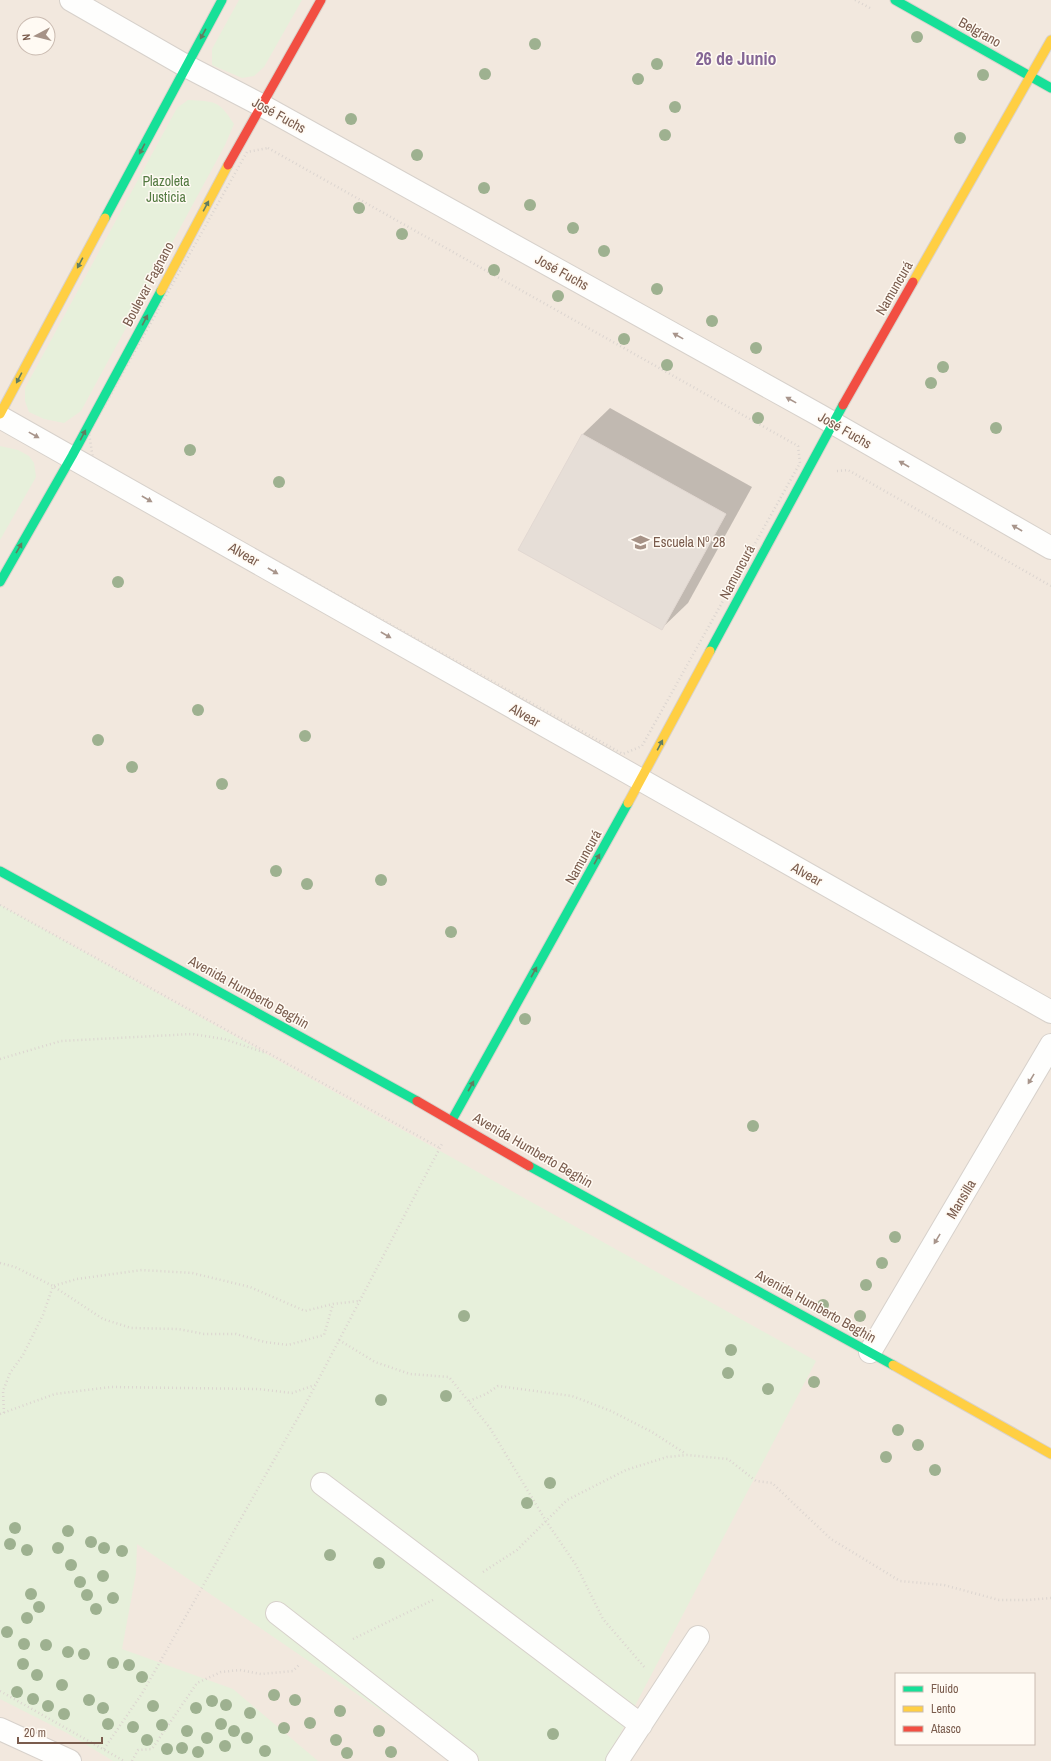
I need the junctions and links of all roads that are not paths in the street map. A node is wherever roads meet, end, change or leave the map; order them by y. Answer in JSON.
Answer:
{"nodes":[{"id":1,"x":71,"y":0,"type":"edge"},
{"id":2,"x":222,"y":0,"type":"edge"},
{"id":3,"x":321,"y":0,"type":"edge"},
{"id":4,"x":894,"y":0,"type":"edge"},
{"id":5,"x":1051,"y":40,"type":"edge"},
{"id":6,"x":186,"y":66,"type":"junction"},
{"id":7,"x":1031,"y":76,"type":"junction"},
{"id":8,"x":1051,"y":88,"type":"edge"},
{"id":9,"x":261,"y":104,"type":"junction"},
{"id":10,"x":0,"y":416,"type":"edge"},
{"id":11,"x":833,"y":423,"type":"junction"},
{"id":12,"x":72,"y":456,"type":"junction"},
{"id":13,"x":1051,"y":548,"type":"edge"},
{"id":14,"x":0,"y":582,"type":"edge"},
{"id":15,"x":641,"y":780,"type":"junction"},
{"id":16,"x":0,"y":871,"type":"edge"},
{"id":17,"x":1051,"y":1012,"type":"edge"},
{"id":18,"x":1051,"y":1045,"type":"edge"},
{"id":19,"x":452,"y":1120,"type":"junction"},
{"id":20,"x":870,"y":1352,"type":"junction"},
{"id":21,"x":1051,"y":1454,"type":"edge"},
{"id":22,"x":322,"y":1484,"type":"dead end"},
{"id":23,"x":277,"y":1613,"type":"dead end"},
{"id":24,"x":698,"y":1637,"type":"dead end"},
{"id":25,"x":641,"y":1725,"type":"junction"},
{"id":26,"x":0,"y":1729,"type":"edge"},
{"id":27,"x":70,"y":1761,"type":"edge"},
{"id":28,"x":468,"y":1761,"type":"edge"},
{"id":29,"x":617,"y":1761,"type":"edge"}],
"edges":[{"from":1,"to":6,"type":"street","name":"José Fuchs"},
{"from":2,"to":6,"type":"street","one_way":true},
{"from":3,"to":9,"type":"street","name":"Boulevar Fagnano"},
{"from":4,"to":7,"type":"street","name":"Belgrano"},
{"from":5,"to":7,"type":"street","name":"Namuncurá"},
{"from":6,"to":9,"type":"street","name":"José Fuchs"},
{"from":6,"to":10,"type":"street","one_way":true},
{"from":7,"to":8,"type":"street","name":"Belgrano"},
{"from":7,"to":11,"type":"street","name":"Namuncurá"},
{"from":11,"to":9,"type":"street","name":"José Fuchs","one_way":true},
{"from":12,"to":9,"type":"street","name":"Boulevar Fagnano","one_way":true},
{"from":10,"to":12,"type":"street","name":"Alvear","one_way":true},
{"from":13,"to":11,"type":"street","name":"José Fuchs","one_way":true},
{"from":15,"to":11,"type":"street","name":"Namuncurá","one_way":true},
{"from":14,"to":12,"type":"street","name":"Boulevar Fagnano","one_way":true},
{"from":12,"to":15,"type":"street","name":"Alvear","one_way":true},
{"from":15,"to":17,"type":"street","name":"Alvear"},
{"from":19,"to":15,"type":"street","name":"Namuncurá","one_way":true},
{"from":16,"to":19,"type":"street","name":"Avenida Humberto Beghin"},
{"from":18,"to":20,"type":"street","name":"Mansilla","one_way":true},
{"from":19,"to":20,"type":"street","name":"Avenida Humberto Beghin"},
{"from":20,"to":21,"type":"street","name":"Avenida Humberto Beghin"},
{"from":22,"to":25,"type":"street"},
{"from":23,"to":28,"type":"street"},
{"from":24,"to":25,"type":"street"},
{"from":25,"to":29,"type":"street"},
{"from":26,"to":27,"type":"street"}]}
